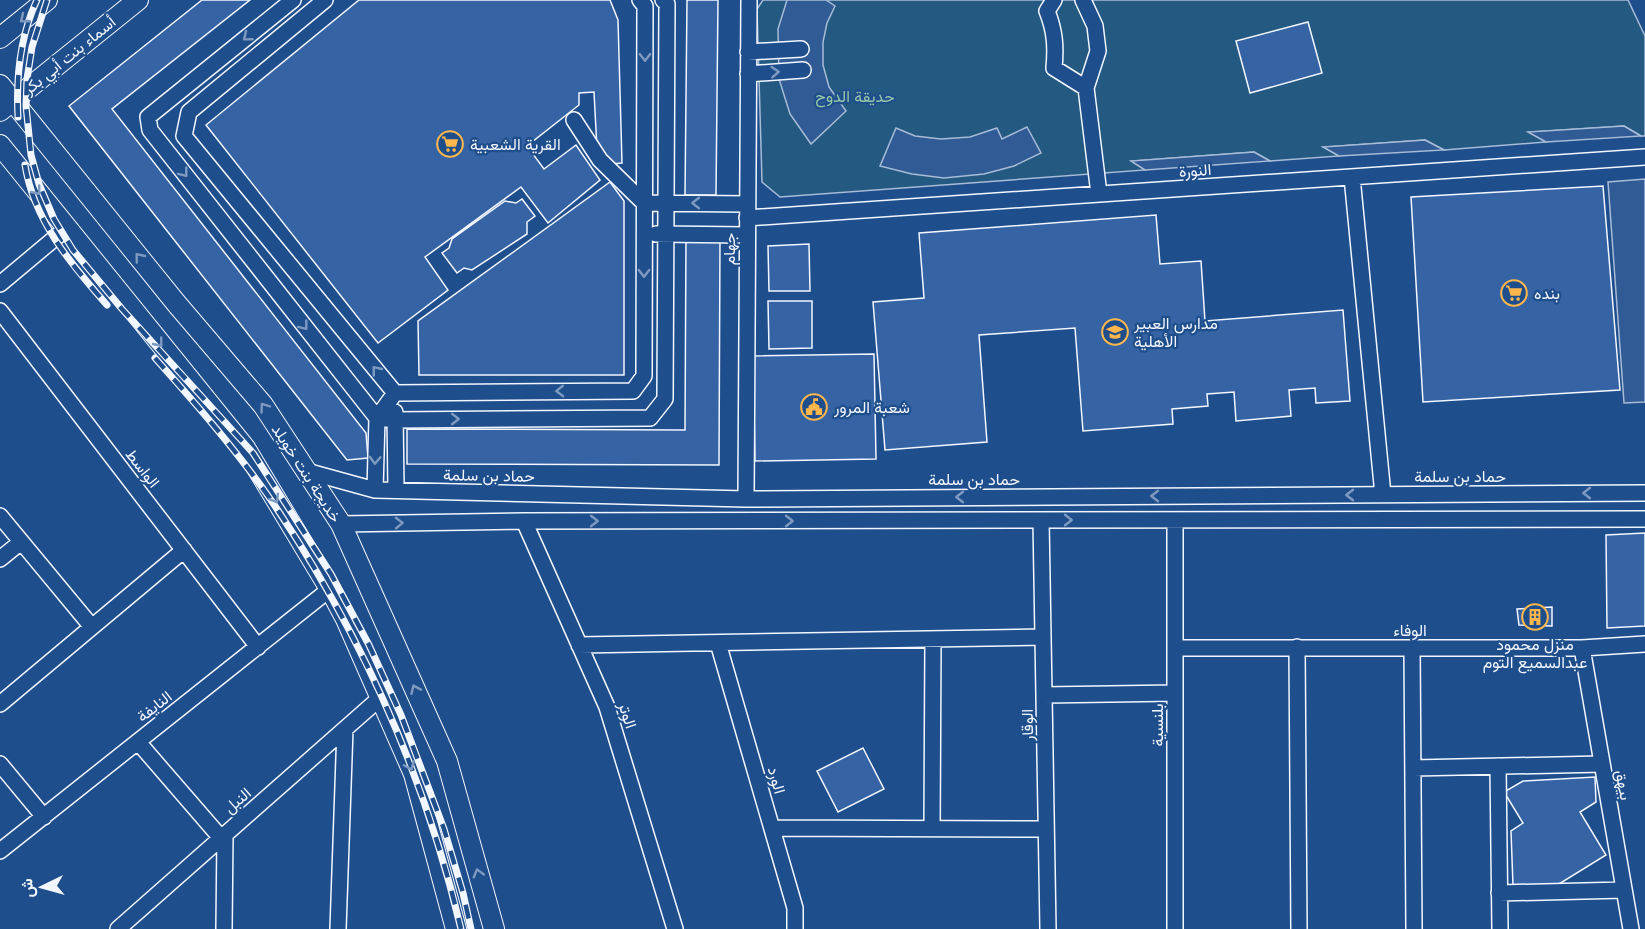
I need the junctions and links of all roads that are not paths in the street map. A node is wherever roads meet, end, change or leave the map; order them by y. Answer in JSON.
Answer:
{"nodes":[{"id":1,"x":47,"y":0,"type":"edge"},
{"id":2,"x":138,"y":0,"type":"edge"},
{"id":3,"x":293,"y":0,"type":"edge"},
{"id":4,"x":325,"y":0,"type":"edge"},
{"id":5,"x":640,"y":0,"type":"edge"},
{"id":6,"x":663,"y":0,"type":"edge"},
{"id":7,"x":748,"y":0,"type":"edge"},
{"id":8,"x":1054,"y":0,"type":"edge"},
{"id":9,"x":1083,"y":0,"type":"edge"},
{"id":10,"x":0,"y":38,"type":"edge"},
{"id":11,"x":801,"y":49,"type":"dead end"},
{"id":12,"x":748,"y":52,"type":"junction"},
{"id":13,"x":803,"y":70,"type":"dead end"},
{"id":14,"x":748,"y":74,"type":"junction"},
{"id":15,"x":0,"y":85,"type":"edge"},
{"id":16,"x":1086,"y":88,"type":"junction"},
{"id":17,"x":6,"y":106,"type":"edge"},
{"id":18,"x":574,"y":120,"type":"dead end"},
{"id":19,"x":0,"y":146,"type":"edge"},
{"id":20,"x":1645,"y":157,"type":"edge"},
{"id":21,"x":1352,"y":177,"type":"junction"},
{"id":22,"x":1099,"y":194,"type":"junction"},
{"id":23,"x":644,"y":203,"type":"junction"},
{"id":24,"x":666,"y":203,"type":"junction"},
{"id":25,"x":747,"y":211,"type":"junction"},
{"id":26,"x":67,"y":228,"type":"junction"},
{"id":27,"x":644,"y":234,"type":"junction"},
{"id":28,"x":666,"y":234,"type":"junction"},
{"id":29,"x":747,"y":235,"type":"junction"},
{"id":30,"x":0,"y":284,"type":"edge"},
{"id":31,"x":0,"y":311,"type":"edge"},
{"id":32,"x":395,"y":393,"type":"junction"},
{"id":33,"x":377,"y":418,"type":"junction"},
{"id":34,"x":395,"y":420,"type":"junction"},
{"id":35,"x":306,"y":471,"type":"junction"},
{"id":36,"x":375,"y":490,"type":"junction"},
{"id":37,"x":396,"y":490,"type":"junction"},
{"id":38,"x":1645,"y":493,"type":"edge"},
{"id":39,"x":1383,"y":495,"type":"junction"},
{"id":40,"x":746,"y":499,"type":"junction"},
{"id":41,"x":0,"y":516,"type":"edge"},
{"id":42,"x":1645,"y":519,"type":"edge"},
{"id":43,"x":1041,"y":520,"type":"junction"},
{"id":44,"x":1175,"y":520,"type":"junction"},
{"id":45,"x":524,"y":521,"type":"junction"},
{"id":46,"x":341,"y":524,"type":"junction"},
{"id":47,"x":21,"y":542,"type":"junction"},
{"id":48,"x":184,"y":550,"type":"junction"},
{"id":49,"x":0,"y":559,"type":"edge"},
{"id":50,"x":330,"y":589,"type":"junction"},
{"id":51,"x":92,"y":627,"type":"junction"},
{"id":52,"x":1043,"y":637,"type":"junction"},
{"id":53,"x":933,"y":639,"type":"junction"},
{"id":54,"x":718,"y":643,"type":"junction"},
{"id":55,"x":1645,"y":644,"type":"edge"},
{"id":56,"x":579,"y":645,"type":"junction"},
{"id":57,"x":258,"y":647,"type":"junction"},
{"id":58,"x":1297,"y":647,"type":"junction"},
{"id":59,"x":1175,"y":648,"type":"junction"},
{"id":60,"x":1412,"y":648,"type":"junction"},
{"id":61,"x":1582,"y":648,"type":"junction"},
{"id":62,"x":1175,"y":693,"type":"junction"},
{"id":63,"x":1044,"y":695,"type":"junction"},
{"id":64,"x":381,"y":698,"type":"junction"},
{"id":65,"x":0,"y":704,"type":"edge"},
{"id":66,"x":345,"y":729,"type":"junction"},
{"id":67,"x":138,"y":742,"type":"junction"},
{"id":68,"x":0,"y":764,"type":"edge"},
{"id":69,"x":1602,"y":764,"type":"junction"},
{"id":70,"x":1498,"y":766,"type":"junction"},
{"id":71,"x":1413,"y":768,"type":"junction"},
{"id":72,"x":44,"y":817,"type":"junction"},
{"id":73,"x":772,"y":828,"type":"junction"},
{"id":74,"x":933,"y":829,"type":"junction"},
{"id":75,"x":1046,"y":829,"type":"junction"},
{"id":76,"x":223,"y":836,"type":"junction"},
{"id":77,"x":0,"y":851,"type":"edge"},
{"id":78,"x":1624,"y":890,"type":"junction"},
{"id":79,"x":1499,"y":892,"type":"junction"},
{"id":80,"x":117,"y":929,"type":"edge"},
{"id":81,"x":224,"y":929,"type":"edge"},
{"id":82,"x":338,"y":929,"type":"edge"},
{"id":83,"x":456,"y":929,"type":"edge"},
{"id":84,"x":494,"y":929,"type":"edge"},
{"id":85,"x":675,"y":929,"type":"edge"},
{"id":86,"x":795,"y":929,"type":"edge"},
{"id":87,"x":1048,"y":929,"type":"edge"},
{"id":88,"x":1175,"y":929,"type":"edge"},
{"id":89,"x":1299,"y":929,"type":"edge"},
{"id":90,"x":1414,"y":929,"type":"edge"},
{"id":91,"x":1500,"y":929,"type":"edge"},
{"id":92,"x":1631,"y":929,"type":"edge"}],
"edges":[{"from":1,"to":10,"type":"main road","one_way":true},
{"from":2,"to":17,"type":"main road","name":"أسماء بنت أبي بكر"},
{"from":3,"to":33,"type":"street","one_way":true},
{"from":32,"to":4,"type":"street","one_way":true},
{"from":5,"to":23,"type":"street","one_way":true},
{"from":6,"to":24,"type":"street"},
{"from":7,"to":12,"type":"street","name":"جهام"},
{"from":8,"to":16,"type":"street"},
{"from":9,"to":16,"type":"street"},
{"from":11,"to":12,"type":"street"},
{"from":12,"to":14,"type":"street","name":"جهام"},
{"from":14,"to":13,"type":"street","one_way":true},
{"from":14,"to":25,"type":"street","name":"جهام"},
{"from":15,"to":17,"type":"main road","name":"خديجة بنت خويلد"},
{"from":16,"to":22,"type":"street"},
{"from":35,"to":17,"type":"main road","name":"خديجة بنت خويلد","one_way":true},
{"from":18,"to":23,"type":"street"},
{"from":19,"to":26,"type":"main road","one_way":true},
{"from":20,"to":21,"type":"street","name":"النورة"},
{"from":21,"to":22,"type":"street","name":"النورة"},
{"from":21,"to":39,"type":"street"},
{"from":22,"to":25,"type":"street","name":"النورة"},
{"from":23,"to":24,"type":"street","name":"النورة"},
{"from":23,"to":27,"type":"street"},
{"from":25,"to":24,"type":"street","name":"النورة","one_way":true},
{"from":24,"to":28,"type":"street"},
{"from":25,"to":29,"type":"street","name":"جهام"},
{"from":26,"to":30,"type":"street"},
{"from":26,"to":50,"type":"main road","one_way":true},
{"from":27,"to":28,"type":"street"},
{"from":27,"to":32,"type":"street","one_way":true},
{"from":28,"to":29,"type":"street"},
{"from":34,"to":28,"type":"street","one_way":true},
{"from":29,"to":40,"type":"street","name":"جهام"},
{"from":31,"to":48,"type":"street","name":"الواسط"},
{"from":32,"to":33,"type":"street"},
{"from":32,"to":34,"type":"street"},
{"from":33,"to":34,"type":"street"},
{"from":33,"to":36,"type":"street","one_way":true},
{"from":34,"to":37,"type":"street"},
{"from":35,"to":36,"type":"street","name":"حماد بن سلمة"},
{"from":35,"to":46,"type":"main road","name":"خديجة بنت خويلد"},
{"from":36,"to":37,"type":"street","name":"حماد بن سلمة"},
{"from":37,"to":40,"type":"street","name":"حماد بن سلمة"},
{"from":38,"to":39,"type":"street","name":"حماد بن سلمة","one_way":true},
{"from":39,"to":40,"type":"street","name":"حماد بن سلمة","one_way":true},
{"from":41,"to":47,"type":"street"},
{"from":42,"to":44,"type":"street"},
{"from":43,"to":44,"type":"street","one_way":true},
{"from":45,"to":43,"type":"street","one_way":true},
{"from":43,"to":52,"type":"street","name":"الوقار"},
{"from":44,"to":59,"type":"street","name":"بلنسية"},
{"from":46,"to":45,"type":"street","one_way":true},
{"from":45,"to":56,"type":"street","name":"الوتر"},
{"from":84,"to":46,"type":"main road","name":"خديجة بنت خويلد","one_way":true},
{"from":47,"to":49,"type":"street"},
{"from":47,"to":51,"type":"street"},
{"from":48,"to":51,"type":"street"},
{"from":48,"to":57,"type":"street","name":"الواسط"},
{"from":50,"to":57,"type":"street","name":"النايفة"},
{"from":50,"to":64,"type":"main road"},
{"from":51,"to":65,"type":"street"},
{"from":52,"to":53,"type":"street"},
{"from":52,"to":63,"type":"street","name":"الوقار"},
{"from":53,"to":54,"type":"street"},
{"from":53,"to":74,"type":"street"},
{"from":54,"to":56,"type":"street"},
{"from":54,"to":73,"type":"street","name":"الورد"},
{"from":55,"to":61,"type":"street","name":"الوفاء"},
{"from":56,"to":85,"type":"street","name":"الوتر"},
{"from":57,"to":67,"type":"street","name":"النايفة"},
{"from":58,"to":59,"type":"street","name":"الوفاء"},
{"from":58,"to":60,"type":"street","name":"الوفاء"},
{"from":58,"to":89,"type":"street"},
{"from":59,"to":62,"type":"street","name":"بلنسية"},
{"from":60,"to":61,"type":"street","name":"الوفاء"},
{"from":60,"to":71,"type":"street"},
{"from":61,"to":69,"type":"street","name":"بيهق"},
{"from":62,"to":63,"type":"street"},
{"from":62,"to":88,"type":"street","name":"بلنسية"},
{"from":63,"to":75,"type":"street","name":"الوقار"},
{"from":64,"to":66,"type":"street","name":"النبل"},
{"from":64,"to":83,"type":"main road","one_way":true},
{"from":66,"to":76,"type":"street","name":"النبل"},
{"from":66,"to":82,"type":"street"},
{"from":67,"to":72,"type":"street","name":"النايفة"},
{"from":67,"to":76,"type":"street"},
{"from":68,"to":72,"type":"street"},
{"from":69,"to":70,"type":"street"},
{"from":69,"to":78,"type":"street","name":"بيهق"},
{"from":70,"to":71,"type":"street"},
{"from":70,"to":79,"type":"street"},
{"from":71,"to":90,"type":"street"},
{"from":72,"to":77,"type":"street","name":"النايفة"},
{"from":73,"to":74,"type":"street"},
{"from":73,"to":86,"type":"street","name":"الورد"},
{"from":74,"to":75,"type":"street"},
{"from":75,"to":87,"type":"street","name":"الوقار"},
{"from":76,"to":80,"type":"street","name":"النبل"},
{"from":76,"to":81,"type":"street"},
{"from":78,"to":79,"type":"street"},
{"from":78,"to":92,"type":"street","name":"بيهق"},
{"from":79,"to":91,"type":"street"}]}
